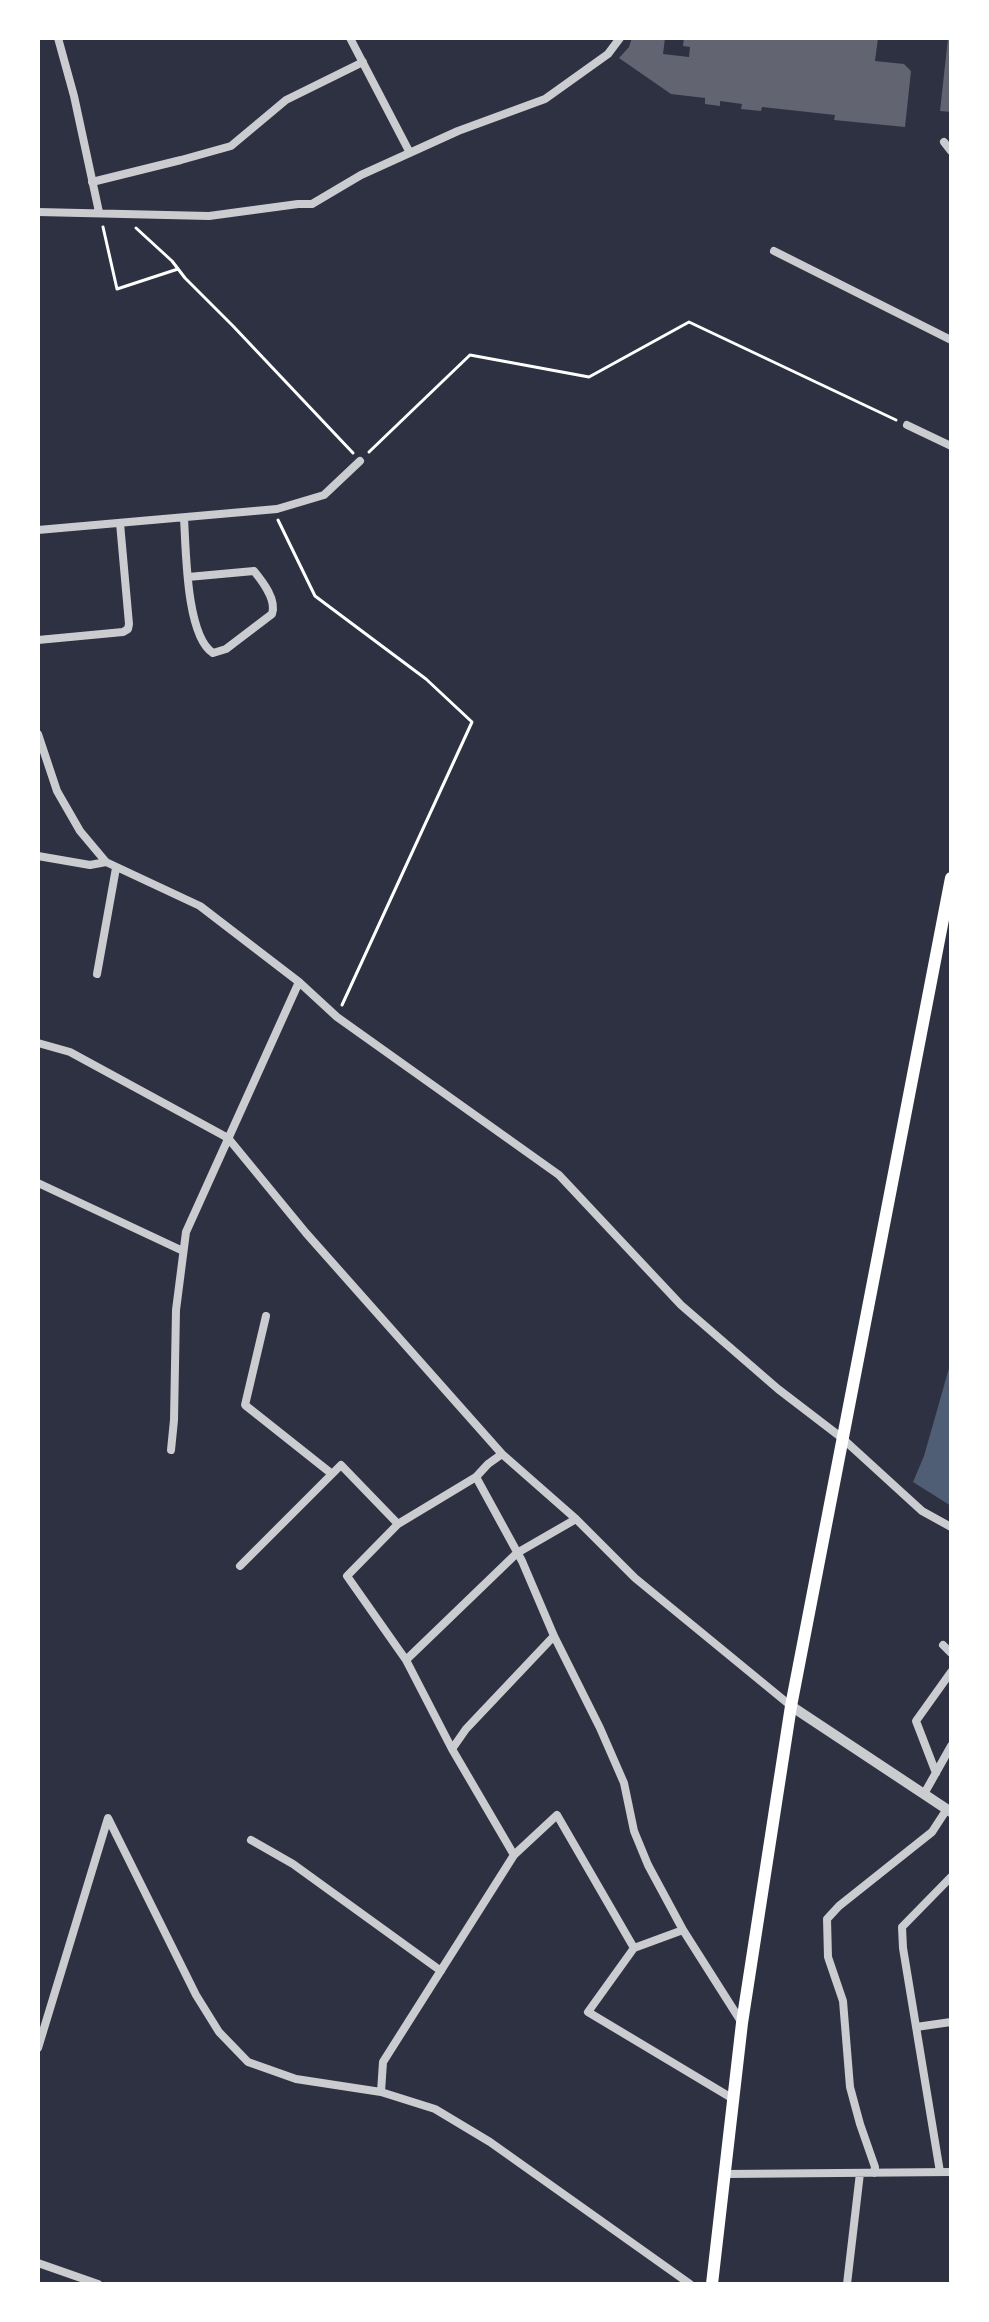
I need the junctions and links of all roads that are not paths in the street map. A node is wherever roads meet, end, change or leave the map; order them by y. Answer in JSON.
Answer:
{"nodes":[{"id":1,"x":58,"y":38,"type":"edge"},
{"id":2,"x":350,"y":38,"type":"edge"},
{"id":3,"x":620,"y":38,"type":"edge"},
{"id":4,"x":363,"y":62,"type":"junction"},
{"id":5,"x":944,"y":142,"type":"dead end"},
{"id":6,"x":951,"y":151,"type":"edge"},
{"id":7,"x":410,"y":153,"type":"junction"},
{"id":8,"x":92,"y":182,"type":"junction"},
{"id":9,"x":38,"y":212,"type":"edge"},
{"id":10,"x":99,"y":212,"type":"junction"},
{"id":11,"x":774,"y":251,"type":"dead end"},
{"id":12,"x":951,"y":340,"type":"edge"},
{"id":13,"x":907,"y":425,"type":"road end"},
{"id":14,"x":951,"y":446,"type":"edge"},
{"id":15,"x":360,"y":461,"type":"road end"},
{"id":16,"x":184,"y":518,"type":"junction"},
{"id":17,"x":120,"y":523,"type":"junction"},
{"id":18,"x":38,"y":530,"type":"edge"},
{"id":19,"x":188,"y":577,"type":"junction"},
{"id":20,"x":38,"y":640,"type":"edge"},
{"id":21,"x":38,"y":734,"type":"edge"},
{"id":22,"x":38,"y":856,"type":"edge"},
{"id":23,"x":106,"y":862,"type":"junction"},
{"id":24,"x":116,"y":868,"type":"junction"},
{"id":25,"x":951,"y":878,"type":"edge"},
{"id":26,"x":97,"y":974,"type":"dead end"},
{"id":27,"x":299,"y":982,"type":"junction"},
{"id":28,"x":38,"y":1043,"type":"edge"},
{"id":29,"x":228,"y":1138,"type":"junction"},
{"id":30,"x":38,"y":1183,"type":"edge"},
{"id":31,"x":183,"y":1251,"type":"junction"},
{"id":32,"x":266,"y":1316,"type":"dead end"},
{"id":33,"x":842,"y":1438,"type":"junction"},
{"id":34,"x":171,"y":1450,"type":"dead end"},
{"id":35,"x":502,"y":1454,"type":"junction"},
{"id":36,"x":332,"y":1474,"type":"junction"},
{"id":37,"x":476,"y":1477,"type":"junction"},
{"id":38,"x":576,"y":1519,"type":"junction"},
{"id":39,"x":398,"y":1524,"type":"junction"},
{"id":40,"x":951,"y":1527,"type":"edge"},
{"id":41,"x":517,"y":1553,"type":"junction"},
{"id":42,"x":240,"y":1566,"type":"dead end"},
{"id":43,"x":554,"y":1636,"type":"junction"},
{"id":44,"x":943,"y":1645,"type":"dead end"},
{"id":45,"x":951,"y":1653,"type":"edge"},
{"id":46,"x":406,"y":1660,"type":"junction"},
{"id":47,"x":951,"y":1672,"type":"edge"},
{"id":48,"x":791,"y":1706,"type":"junction"},
{"id":49,"x":951,"y":1746,"type":"edge"},
{"id":50,"x":452,"y":1749,"type":"junction"},
{"id":51,"x":936,"y":1773,"type":"junction"},
{"id":52,"x":924,"y":1794,"type":"junction"},
{"id":53,"x":949,"y":1810,"type":"edge"},
{"id":54,"x":251,"y":1840,"type":"dead end"},
{"id":55,"x":514,"y":1855,"type":"junction"},
{"id":56,"x":951,"y":1877,"type":"edge"},
{"id":57,"x":683,"y":1930,"type":"junction"},
{"id":58,"x":634,"y":1948,"type":"junction"},
{"id":59,"x":441,"y":1971,"type":"junction"},
{"id":60,"x":951,"y":2022,"type":"edge"},
{"id":61,"x":742,"y":2023,"type":"junction"},
{"id":62,"x":916,"y":2027,"type":"junction"},
{"id":63,"x":38,"y":2048,"type":"edge"},
{"id":64,"x":381,"y":2092,"type":"junction"},
{"id":65,"x":735,"y":2100,"type":"junction"},
{"id":66,"x":940,"y":2172,"type":"junction"},
{"id":67,"x":951,"y":2172,"type":"edge"},
{"id":68,"x":860,"y":2173,"type":"junction"},
{"id":69,"x":874,"y":2173,"type":"junction"},
{"id":70,"x":726,"y":2174,"type":"junction"},
{"id":71,"x":38,"y":2263,"type":"edge"},
{"id":72,"x":98,"y":2284,"type":"edge"},
{"id":73,"x":690,"y":2284,"type":"edge"},
{"id":74,"x":712,"y":2284,"type":"edge"},
{"id":75,"x":847,"y":2284,"type":"edge"}],
"edges":[{"from":1,"to":8,"type":"street"},
{"from":2,"to":4,"type":"street"},
{"from":3,"to":7,"type":"street"},
{"from":4,"to":7,"type":"street"},
{"from":4,"to":8,"type":"street"},
{"from":5,"to":6,"type":"street"},
{"from":7,"to":10,"type":"street"},
{"from":8,"to":10,"type":"street"},
{"from":9,"to":10,"type":"street"},
{"from":11,"to":12,"type":"street"},
{"from":13,"to":14,"type":"street"},
{"from":15,"to":16,"type":"street"},
{"from":16,"to":17,"type":"street"},
{"from":16,"to":19,"type":"street"},
{"from":17,"to":18,"type":"street"},
{"from":17,"to":20,"type":"street"},
{"from":19,"to":19,"type":"street"},
{"from":21,"to":23,"type":"street"},
{"from":22,"to":23,"type":"street"},
{"from":23,"to":24,"type":"street"},
{"from":24,"to":26,"type":"street"},
{"from":24,"to":27,"type":"street"},
{"from":25,"to":33,"type":"main road"},
{"from":27,"to":29,"type":"street"},
{"from":27,"to":33,"type":"street"},
{"from":28,"to":29,"type":"street"},
{"from":29,"to":31,"type":"street"},
{"from":29,"to":35,"type":"street"},
{"from":30,"to":31,"type":"street"},
{"from":31,"to":34,"type":"street"},
{"from":32,"to":36,"type":"street"},
{"from":33,"to":40,"type":"street"},
{"from":33,"to":48,"type":"main road"},
{"from":35,"to":37,"type":"street"},
{"from":35,"to":38,"type":"street"},
{"from":36,"to":39,"type":"street"},
{"from":36,"to":42,"type":"street"},
{"from":37,"to":39,"type":"street"},
{"from":37,"to":41,"type":"street"},
{"from":38,"to":41,"type":"street"},
{"from":38,"to":48,"type":"street"},
{"from":39,"to":46,"type":"street"},
{"from":41,"to":43,"type":"street"},
{"from":41,"to":46,"type":"street"},
{"from":43,"to":50,"type":"street"},
{"from":43,"to":57,"type":"street"},
{"from":44,"to":45,"type":"street"},
{"from":46,"to":50,"type":"street"},
{"from":47,"to":51,"type":"street"},
{"from":48,"to":52,"type":"street"},
{"from":48,"to":61,"type":"main road"},
{"from":49,"to":51,"type":"street"},
{"from":50,"to":55,"type":"street"},
{"from":51,"to":52,"type":"street"},
{"from":52,"to":53,"type":"street"},
{"from":53,"to":69,"type":"street"},
{"from":54,"to":59,"type":"street"},
{"from":55,"to":58,"type":"street"},
{"from":55,"to":59,"type":"street"},
{"from":56,"to":62,"type":"street"},
{"from":57,"to":58,"type":"street"},
{"from":57,"to":61,"type":"street"},
{"from":58,"to":65,"type":"street"},
{"from":59,"to":64,"type":"street"},
{"from":60,"to":62,"type":"street"},
{"from":61,"to":65,"type":"main road"},
{"from":62,"to":66,"type":"street"},
{"from":63,"to":64,"type":"street"},
{"from":64,"to":73,"type":"street"},
{"from":65,"to":70,"type":"main road"},
{"from":66,"to":67,"type":"street"},
{"from":66,"to":69,"type":"street"},
{"from":68,"to":69,"type":"street"},
{"from":68,"to":70,"type":"street"},
{"from":68,"to":75,"type":"street"},
{"from":70,"to":74,"type":"main road"},
{"from":71,"to":72,"type":"street"}]}
